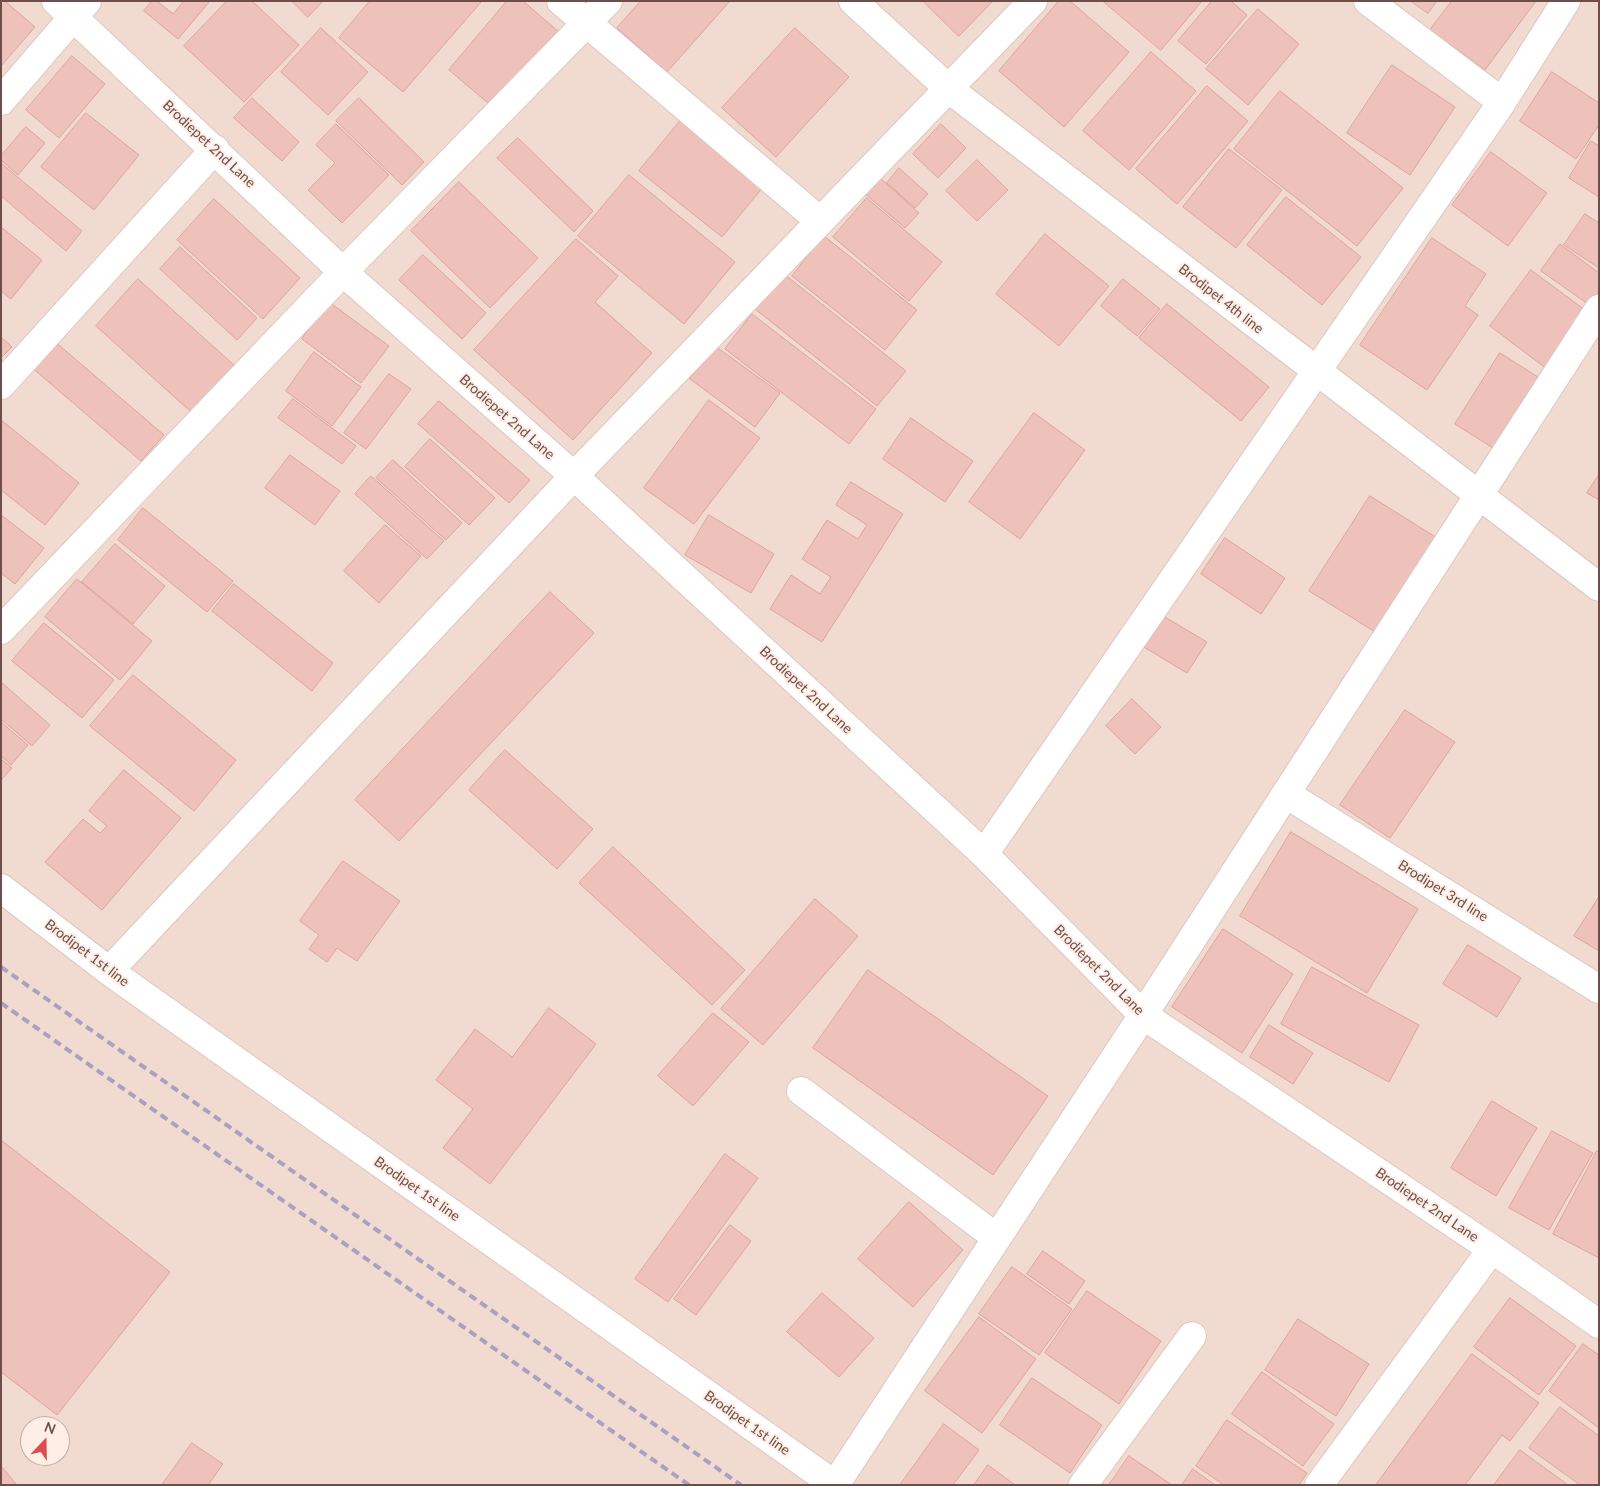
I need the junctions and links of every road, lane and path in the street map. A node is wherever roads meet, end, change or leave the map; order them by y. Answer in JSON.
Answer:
{"nodes":[{"id":1,"x":561,"y":1,"type":"edge"},
{"id":2,"x":608,"y":1,"type":"edge"},
{"id":3,"x":853,"y":1,"type":"edge"},
{"id":4,"x":1033,"y":1,"type":"edge"},
{"id":5,"x":1368,"y":1,"type":"edge"},
{"id":6,"x":1566,"y":1,"type":"edge"},
{"id":7,"x":72,"y":6,"type":"edge"},
{"id":8,"x":589,"y":23,"type":"junction"},
{"id":9,"x":949,"y":89,"type":"junction"},
{"id":10,"x":1,"y":101,"type":"edge"},
{"id":11,"x":1502,"y":102,"type":"junction"},
{"id":12,"x":215,"y":150,"type":"junction"},
{"id":13,"x":820,"y":221,"type":"junction"},
{"id":14,"x":343,"y":272,"type":"junction"},
{"id":15,"x":1599,"y":309,"type":"edge"},
{"id":16,"x":1317,"y":373,"type":"junction"},
{"id":17,"x":1,"y":385,"type":"edge"},
{"id":18,"x":574,"y":476,"type":"junction"},
{"id":19,"x":1478,"y":496,"type":"junction"},
{"id":20,"x":1599,"y":587,"type":"edge"},
{"id":21,"x":1,"y":630,"type":"edge"},
{"id":22,"x":1286,"y":794,"type":"junction"},
{"id":23,"x":984,"y":854,"type":"junction"},
{"id":24,"x":1,"y":888,"type":"edge"},
{"id":25,"x":109,"y":970,"type":"junction"},
{"id":26,"x":1599,"y":989,"type":"edge"},
{"id":27,"x":1143,"y":1015,"type":"junction"},
{"id":28,"x":800,"y":1091,"type":"dead end"},
{"id":29,"x":997,"y":1238,"type":"junction"},
{"id":30,"x":1492,"y":1249,"type":"junction"},
{"id":31,"x":1599,"y":1324,"type":"edge"},
{"id":32,"x":1192,"y":1336,"type":"dead end"},
{"id":33,"x":835,"y":1485,"type":"edge"},
{"id":34,"x":1083,"y":1485,"type":"edge"},
{"id":35,"x":1319,"y":1485,"type":"edge"}],
"edges":[{"from":1,"to":8,"type":"street"},
{"from":2,"to":8,"type":"street"},
{"from":3,"to":9,"type":"street","name":"Brodipet 4th line"},
{"from":4,"to":9,"type":"street"},
{"from":5,"to":11,"type":"street"},
{"from":6,"to":11,"type":"street"},
{"from":7,"to":10,"type":"street"},
{"from":7,"to":12,"type":"street","name":"Brodiepet 2nd Lane"},
{"from":8,"to":13,"type":"street"},
{"from":8,"to":14,"type":"street"},
{"from":9,"to":13,"type":"street"},
{"from":9,"to":16,"type":"street","name":"Brodipet 4th line"},
{"from":11,"to":16,"type":"street"},
{"from":12,"to":14,"type":"street","name":"Brodiepet 2nd Lane"},
{"from":12,"to":17,"type":"street"},
{"from":13,"to":18,"type":"street"},
{"from":14,"to":18,"type":"street","name":"Brodiepet 2nd Lane"},
{"from":14,"to":21,"type":"street"},
{"from":15,"to":19,"type":"street"},
{"from":16,"to":19,"type":"street","name":"Brodipet 4th line"},
{"from":16,"to":23,"type":"street"},
{"from":18,"to":23,"type":"street","name":"Brodiepet 2nd Lane"},
{"from":18,"to":25,"type":"street"},
{"from":19,"to":20,"type":"street","name":"Brodipet 4th line"},
{"from":19,"to":22,"type":"street"},
{"from":22,"to":26,"type":"street","name":"Brodipet 3rd line"},
{"from":22,"to":27,"type":"street"},
{"from":23,"to":27,"type":"street","name":"Brodiepet 2nd Lane"},
{"from":24,"to":25,"type":"street","name":"Brodipet 1st line"},
{"from":25,"to":33,"type":"street","name":"Brodipet 1st line"},
{"from":27,"to":29,"type":"street"},
{"from":27,"to":30,"type":"street","name":"Brodiepet 2nd Lane"},
{"from":28,"to":29,"type":"street"},
{"from":29,"to":33,"type":"street"},
{"from":30,"to":31,"type":"street","name":"Brodiepet 2nd Lane"},
{"from":30,"to":35,"type":"street"},
{"from":32,"to":34,"type":"street"}]}
